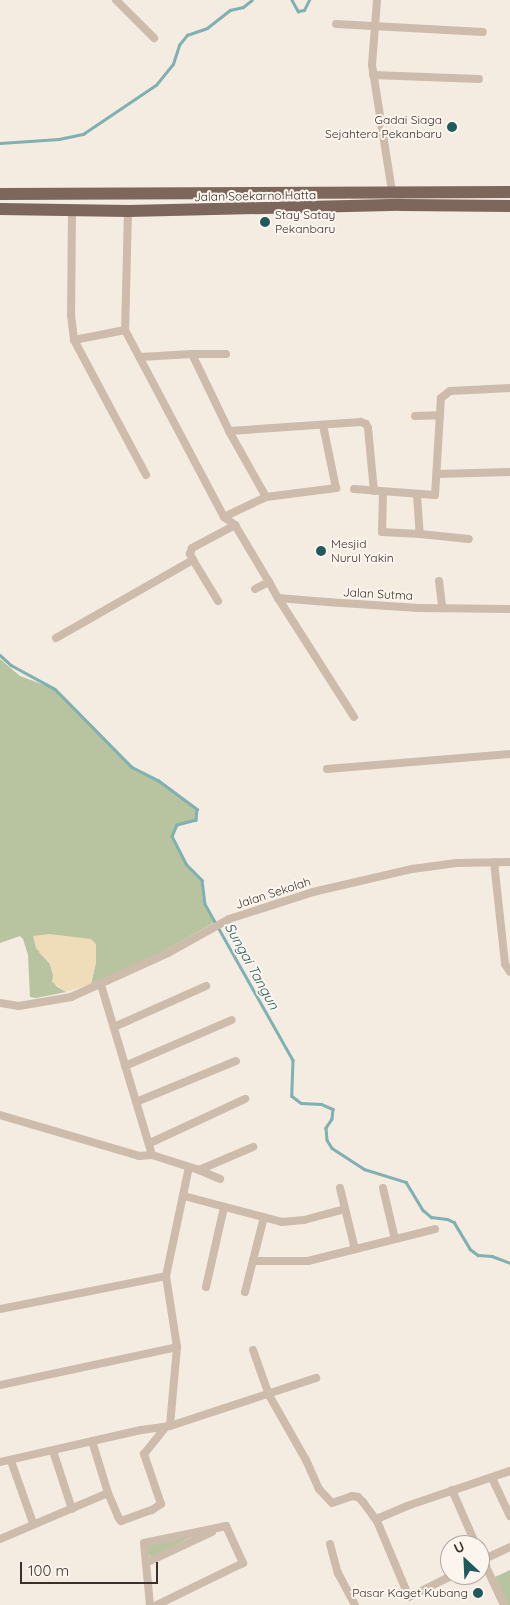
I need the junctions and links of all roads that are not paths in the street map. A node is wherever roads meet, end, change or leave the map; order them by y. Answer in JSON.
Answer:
{"nodes":[{"id":1,"x":116,"y":0,"type":"edge"},
{"id":2,"x":377,"y":0,"type":"edge"},
{"id":3,"x":336,"y":24,"type":"dead end"},
{"id":4,"x":374,"y":26,"type":"junction"},
{"id":5,"x":483,"y":32,"type":"dead end"},
{"id":6,"x":154,"y":38,"type":"dead end"},
{"id":7,"x":373,"y":75,"type":"junction"},
{"id":8,"x":479,"y":79,"type":"dead end"},
{"id":9,"x":392,"y":191,"type":"junction"},
{"id":10,"x":510,"y":192,"type":"edge"},
{"id":11,"x":266,"y":193,"type":"junction"},
{"id":12,"x":0,"y":194,"type":"edge"},
{"id":13,"x":510,"y":206,"type":"edge"},
{"id":14,"x":0,"y":209,"type":"edge"},
{"id":15,"x":267,"y":209,"type":"junction"},
{"id":16,"x":72,"y":210,"type":"junction"},
{"id":17,"x":128,"y":211,"type":"junction"},
{"id":18,"x":125,"y":330,"type":"junction"},
{"id":19,"x":74,"y":340,"type":"junction"},
{"id":20,"x":192,"y":354,"type":"junction"},
{"id":21,"x":226,"y":354,"type":"dead end"},
{"id":22,"x":140,"y":357,"type":"junction"},
{"id":23,"x":510,"y":388,"type":"edge"},
{"id":24,"x":440,"y":415,"type":"junction"},
{"id":25,"x":415,"y":416,"type":"dead end"},
{"id":26,"x":323,"y":424,"type":"junction"},
{"id":27,"x":229,"y":431,"type":"junction"},
{"id":28,"x":510,"y":472,"type":"edge"},
{"id":29,"x":437,"y":474,"type":"junction"},
{"id":30,"x":146,"y":475,"type":"dead end"},
{"id":31,"x":354,"y":489,"type":"dead end"},
{"id":32,"x":379,"y":492,"type":"junction"},
{"id":33,"x":417,"y":495,"type":"junction"},
{"id":34,"x":266,"y":497,"type":"junction"},
{"id":35,"x":224,"y":517,"type":"junction"},
{"id":36,"x":235,"y":525,"type":"junction"},
{"id":37,"x":420,"y":534,"type":"junction"},
{"id":38,"x":469,"y":539,"type":"dead end"},
{"id":39,"x":193,"y":560,"type":"junction"},
{"id":40,"x":439,"y":581,"type":"dead end"},
{"id":41,"x":269,"y":582,"type":"junction"},
{"id":42,"x":255,"y":588,"type":"dead end"},
{"id":43,"x":278,"y":598,"type":"junction"},
{"id":44,"x":218,"y":601,"type":"dead end"},
{"id":45,"x":442,"y":607,"type":"junction"},
{"id":46,"x":510,"y":608,"type":"edge"},
{"id":47,"x":56,"y":638,"type":"dead end"},
{"id":48,"x":354,"y":717,"type":"dead end"},
{"id":49,"x":510,"y":754,"type":"edge"},
{"id":50,"x":327,"y":769,"type":"dead end"},
{"id":51,"x":494,"y":862,"type":"junction"},
{"id":52,"x":510,"y":862,"type":"edge"},
{"id":53,"x":510,"y":972,"type":"edge"},
{"id":54,"x":101,"y":984,"type":"junction"},
{"id":55,"x":206,"y":986,"type":"dead end"},
{"id":56,"x":0,"y":1004,"type":"edge"},
{"id":57,"x":232,"y":1020,"type":"dead end"},
{"id":58,"x":114,"y":1027,"type":"junction"},
{"id":59,"x":236,"y":1061,"type":"dead end"},
{"id":60,"x":124,"y":1066,"type":"junction"},
{"id":61,"x":246,"y":1099,"type":"dead end"},
{"id":62,"x":136,"y":1102,"type":"junction"},
{"id":63,"x":0,"y":1115,"type":"edge"},
{"id":64,"x":150,"y":1142,"type":"junction"},
{"id":65,"x":254,"y":1147,"type":"dead end"},
{"id":66,"x":152,"y":1155,"type":"junction"},
{"id":67,"x":189,"y":1167,"type":"junction"},
{"id":68,"x":199,"y":1170,"type":"junction"},
{"id":69,"x":220,"y":1180,"type":"dead end"},
{"id":70,"x":340,"y":1188,"type":"dead end"},
{"id":71,"x":383,"y":1188,"type":"dead end"},
{"id":72,"x":184,"y":1196,"type":"junction"},
{"id":73,"x":224,"y":1207,"type":"junction"},
{"id":74,"x":345,"y":1209,"type":"junction"},
{"id":75,"x":264,"y":1217,"type":"junction"},
{"id":76,"x":435,"y":1229,"type":"dead end"},
{"id":77,"x":394,"y":1239,"type":"junction"},
{"id":78,"x":355,"y":1249,"type":"junction"},
{"id":79,"x":253,"y":1261,"type":"junction"},
{"id":80,"x":166,"y":1276,"type":"junction"},
{"id":81,"x":206,"y":1287,"type":"dead end"},
{"id":82,"x":245,"y":1292,"type":"dead end"},
{"id":83,"x":0,"y":1309,"type":"edge"},
{"id":84,"x":177,"y":1347,"type":"junction"},
{"id":85,"x":252,"y":1350,"type":"dead end"},
{"id":86,"x":316,"y":1378,"type":"dead end"},
{"id":87,"x":0,"y":1385,"type":"edge"},
{"id":88,"x":269,"y":1395,"type":"junction"},
{"id":89,"x":168,"y":1427,"type":"junction"},
{"id":90,"x":92,"y":1441,"type":"junction"},
{"id":91,"x":53,"y":1451,"type":"junction"},
{"id":92,"x":11,"y":1460,"type":"junction"},
{"id":93,"x":0,"y":1462,"type":"edge"},
{"id":94,"x":510,"y":1471,"type":"edge"},
{"id":95,"x":492,"y":1478,"type":"junction"},
{"id":96,"x":452,"y":1490,"type":"junction"},
{"id":97,"x":108,"y":1493,"type":"junction"},
{"id":98,"x":72,"y":1509,"type":"junction"},
{"id":99,"x":510,"y":1516,"type":"edge"},
{"id":100,"x":377,"y":1521,"type":"junction"},
{"id":101,"x":33,"y":1523,"type":"junction"},
{"id":102,"x":226,"y":1526,"type":"junction"},
{"id":103,"x":472,"y":1535,"type":"edge"},
{"id":104,"x":0,"y":1539,"type":"edge"},
{"id":105,"x":330,"y":1544,"type":"dead end"},
{"id":106,"x":510,"y":1547,"type":"edge"},
{"id":107,"x":490,"y":1555,"type":"edge"},
{"id":108,"x":146,"y":1563,"type":"junction"},
{"id":109,"x":490,"y":1576,"type":"edge"},
{"id":110,"x":440,"y":1582,"type":"edge"},
{"id":111,"x":150,"y":1605,"type":"edge"},
{"id":112,"x":157,"y":1605,"type":"edge"},
{"id":113,"x":355,"y":1605,"type":"edge"},
{"id":114,"x":504,"y":1605,"type":"edge"}],
"edges":[{"from":1,"to":6,"type":"street"},
{"from":2,"to":4,"type":"street"},
{"from":3,"to":4,"type":"street"},
{"from":4,"to":5,"type":"street"},
{"from":4,"to":7,"type":"street"},
{"from":7,"to":8,"type":"street"},
{"from":7,"to":9,"type":"street"},
{"from":9,"to":10,"type":"main road","name":"Jalan Soekarno Hatta"},
{"from":9,"to":11,"type":"main road","name":"Jalan Soekarno Hatta"},
{"from":11,"to":12,"type":"main road","name":"Jalan Soekarno Hatta"},
{"from":11,"to":15,"type":"main road"},
{"from":13,"to":15,"type":"main road","name":"Jalan Soekarno Hatta"},
{"from":14,"to":16,"type":"main road","name":"Jalan Soekarno Hatta"},
{"from":15,"to":17,"type":"main road","name":"Jalan Soekarno Hatta"},
{"from":16,"to":17,"type":"main road","name":"Jalan Soekarno Hatta"},
{"from":16,"to":19,"type":"street"},
{"from":17,"to":18,"type":"street"},
{"from":18,"to":19,"type":"street"},
{"from":18,"to":22,"type":"street"},
{"from":19,"to":30,"type":"street"},
{"from":20,"to":21,"type":"street"},
{"from":20,"to":22,"type":"street"},
{"from":20,"to":27,"type":"street"},
{"from":22,"to":35,"type":"street"},
{"from":23,"to":24,"type":"street"},
{"from":24,"to":25,"type":"street"},
{"from":24,"to":29,"type":"street"},
{"from":26,"to":27,"type":"street"},
{"from":26,"to":32,"type":"street"},
{"from":26,"to":34,"type":"street"},
{"from":27,"to":34,"type":"street"},
{"from":28,"to":29,"type":"street"},
{"from":29,"to":33,"type":"street"},
{"from":31,"to":32,"type":"street"},
{"from":32,"to":33,"type":"street"},
{"from":32,"to":37,"type":"street"},
{"from":33,"to":37,"type":"street"},
{"from":34,"to":35,"type":"street"},
{"from":35,"to":36,"type":"street"},
{"from":36,"to":39,"type":"street"},
{"from":36,"to":41,"type":"street"},
{"from":37,"to":38,"type":"street"},
{"from":39,"to":44,"type":"street"},
{"from":39,"to":47,"type":"street"},
{"from":40,"to":45,"type":"street"},
{"from":41,"to":42,"type":"street"},
{"from":41,"to":43,"type":"street"},
{"from":43,"to":45,"type":"street","name":"Jalan Sutma"},
{"from":43,"to":48,"type":"street"},
{"from":45,"to":46,"type":"street","name":"Jalan Sutma"},
{"from":49,"to":50,"type":"street"},
{"from":51,"to":52,"type":"street","name":"Jalan Sekolah"},
{"from":51,"to":53,"type":"street"},
{"from":51,"to":54,"type":"street","name":"Jalan Sekolah"},
{"from":54,"to":56,"type":"street","name":"Jalan Sekolah"},
{"from":54,"to":58,"type":"street"},
{"from":55,"to":58,"type":"street"},
{"from":57,"to":60,"type":"street"},
{"from":58,"to":60,"type":"street"},
{"from":59,"to":62,"type":"street"},
{"from":60,"to":62,"type":"street"},
{"from":61,"to":64,"type":"street"},
{"from":62,"to":64,"type":"street"},
{"from":63,"to":66,"type":"street"},
{"from":64,"to":66,"type":"street"},
{"from":65,"to":68,"type":"street"},
{"from":66,"to":67,"type":"street"},
{"from":67,"to":68,"type":"street"},
{"from":67,"to":72,"type":"street"},
{"from":68,"to":69,"type":"street"},
{"from":70,"to":74,"type":"street"},
{"from":71,"to":77,"type":"street"},
{"from":72,"to":73,"type":"street"},
{"from":72,"to":80,"type":"street"},
{"from":73,"to":75,"type":"street"},
{"from":73,"to":81,"type":"street"},
{"from":74,"to":75,"type":"street"},
{"from":74,"to":78,"type":"street"},
{"from":75,"to":79,"type":"street"},
{"from":76,"to":77,"type":"street"},
{"from":77,"to":78,"type":"street"},
{"from":78,"to":79,"type":"street"},
{"from":79,"to":82,"type":"street"},
{"from":80,"to":83,"type":"street"},
{"from":80,"to":84,"type":"street"},
{"from":84,"to":87,"type":"street"},
{"from":84,"to":89,"type":"street"},
{"from":85,"to":88,"type":"street"},
{"from":86,"to":88,"type":"street"},
{"from":88,"to":89,"type":"street"},
{"from":88,"to":100,"type":"street"},
{"from":89,"to":90,"type":"street"},
{"from":89,"to":97,"type":"street"},
{"from":90,"to":91,"type":"street"},
{"from":90,"to":97,"type":"street"},
{"from":91,"to":92,"type":"street"},
{"from":91,"to":98,"type":"street"},
{"from":92,"to":93,"type":"street"},
{"from":92,"to":101,"type":"street"},
{"from":94,"to":95,"type":"street"},
{"from":95,"to":96,"type":"street"},
{"from":95,"to":99,"type":"street"},
{"from":96,"to":100,"type":"street"},
{"from":96,"to":103,"type":"street"},
{"from":97,"to":98,"type":"street"},
{"from":98,"to":101,"type":"street"},
{"from":100,"to":110,"type":"street"},
{"from":101,"to":104,"type":"street"},
{"from":102,"to":108,"type":"street"},
{"from":102,"to":108,"type":"street"},
{"from":102,"to":112,"type":"street"},
{"from":105,"to":113,"type":"street"},
{"from":106,"to":107,"type":"street"},
{"from":108,"to":111,"type":"street"},
{"from":109,"to":114,"type":"street"}]}
